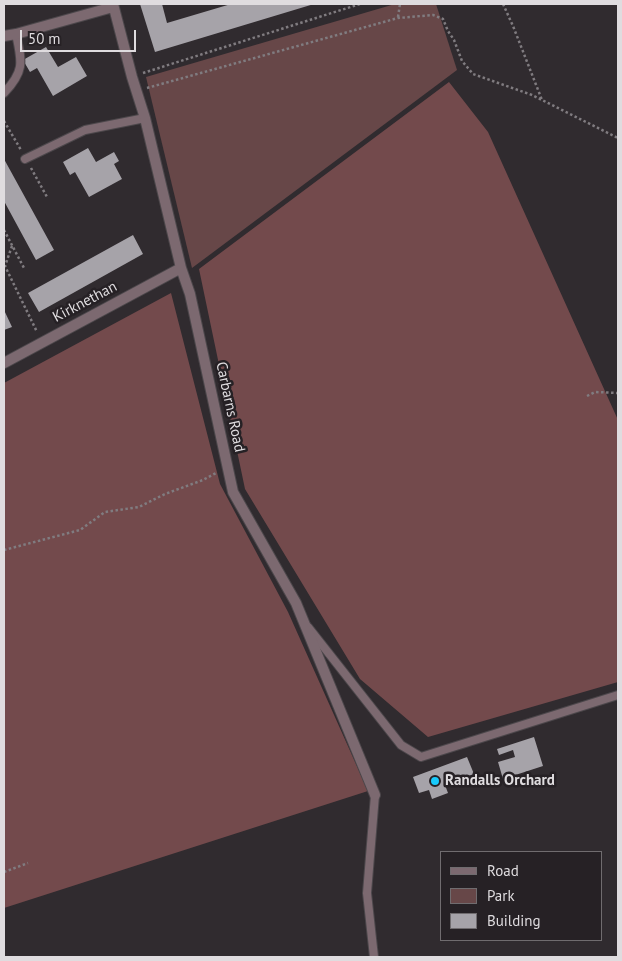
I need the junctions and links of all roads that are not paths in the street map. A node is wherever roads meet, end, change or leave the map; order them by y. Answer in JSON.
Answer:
{"nodes":[{"id":1,"x":113,"y":5,"type":"edge"},
{"id":2,"x":16,"y":34,"type":"junction"},
{"id":3,"x":4,"y":36,"type":"edge"},
{"id":4,"x":4,"y":93,"type":"edge"},
{"id":5,"x":145,"y":118,"type":"junction"},
{"id":6,"x":26,"y":159,"type":"dead end"},
{"id":7,"x":181,"y":268,"type":"junction"},
{"id":8,"x":4,"y":363,"type":"edge"},
{"id":9,"x":303,"y":620,"type":"junction"},
{"id":10,"x":618,"y":695,"type":"edge"},
{"id":11,"x":375,"y":795,"type":"joint"},
{"id":12,"x":374,"y":957,"type":"edge"}],
"edges":[{"from":1,"to":2,"type":"street"},
{"from":1,"to":5,"type":"street","name":"Carbarns Road"},
{"from":2,"to":3,"type":"street"},
{"from":2,"to":4,"type":"lane"},
{"from":5,"to":6,"type":"lane"},
{"from":5,"to":7,"type":"street","name":"Carbarns Road"},
{"from":7,"to":8,"type":"street","name":"Kirknethan"},
{"from":7,"to":9,"type":"street","name":"Carbarns Road"},
{"from":9,"to":10,"type":"lane"},
{"from":9,"to":11,"type":"street","name":"Carbarns Road"},
{"from":11,"to":12,"type":"lane"}]}
